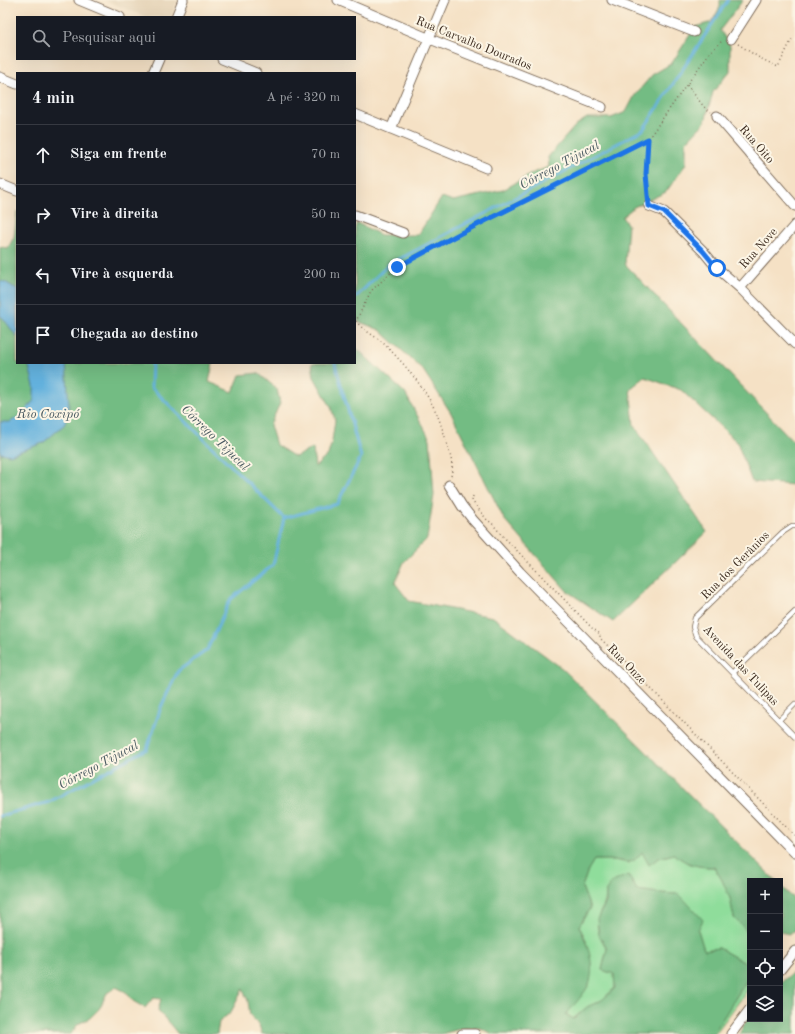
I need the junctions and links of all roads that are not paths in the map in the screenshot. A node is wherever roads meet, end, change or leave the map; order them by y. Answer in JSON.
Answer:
{"nodes":[{"id":1,"x":79,"y":0,"type":"edge"},
{"id":2,"x":183,"y":0,"type":"edge"},
{"id":3,"x":338,"y":0,"type":"edge"},
{"id":4,"x":445,"y":0,"type":"edge"},
{"id":5,"x":612,"y":0,"type":"edge"},
{"id":6,"x":756,"y":0,"type":"edge"},
{"id":7,"x":118,"y":16,"type":"edge"},
{"id":8,"x":176,"y":16,"type":"edge"},
{"id":9,"x":694,"y":32,"type":"dead end"},
{"id":10,"x":430,"y":38,"type":"junction"},
{"id":11,"x":731,"y":39,"type":"road end"},
{"id":12,"x":159,"y":60,"type":"edge"},
{"id":13,"x":224,"y":60,"type":"edge"},
{"id":14,"x":153,"y":72,"type":"edge"},
{"id":15,"x":254,"y":72,"type":"edge"},
{"id":16,"x":0,"y":77,"type":"edge"},
{"id":17,"x":16,"y":84,"type":"edge"},
{"id":18,"x":602,"y":107,"type":"dead end"},
{"id":19,"x":356,"y":114,"type":"edge"},
{"id":20,"x":717,"y":116,"type":"road end"},
{"id":21,"x":391,"y":129,"type":"junction"},
{"id":22,"x":486,"y":168,"type":"dead end"},
{"id":23,"x":0,"y":184,"type":"edge"},
{"id":24,"x":16,"y":191,"type":"edge"},
{"id":25,"x":649,"y":206,"type":"road end"},
{"id":26,"x":795,"y":206,"type":"edge"},
{"id":27,"x":356,"y":215,"type":"edge"},
{"id":28,"x":795,"y":225,"type":"edge"},
{"id":29,"x":403,"y":233,"type":"dead end"},
{"id":30,"x":740,"y":288,"type":"junction"},
{"id":31,"x":795,"y":344,"type":"edge"},
{"id":32,"x":449,"y":485,"type":"road end"},
{"id":33,"x":795,"y":526,"type":"edge"},
{"id":34,"x":795,"y":612,"type":"edge"},
{"id":35,"x":693,"y":623,"type":"joint"},
{"id":36,"x":733,"y":672,"type":"junction"},
{"id":37,"x":795,"y":704,"type":"edge"},
{"id":38,"x":779,"y":720,"type":"junction"},
{"id":39,"x":795,"y":736,"type":"edge"},
{"id":40,"x":795,"y":853,"type":"edge"},
{"id":41,"x":795,"y":951,"type":"edge"},
{"id":42,"x":783,"y":966,"type":"edge"},
{"id":43,"x":747,"y":1013,"type":"edge"},
{"id":44,"x":462,"y":1034,"type":"edge"},
{"id":45,"x":475,"y":1034,"type":"edge"},
{"id":46,"x":730,"y":1034,"type":"edge"}],
"edges":[{"from":1,"to":7,"type":"street"},
{"from":2,"to":8,"type":"street"},
{"from":3,"to":10,"type":"street","name":"Rua Carvalho Dourados"},
{"from":4,"to":10,"type":"street"},
{"from":5,"to":9,"type":"street"},
{"from":6,"to":11,"type":"street"},
{"from":10,"to":18,"type":"street","name":"Rua Carvalho Dourados"},
{"from":10,"to":21,"type":"street"},
{"from":12,"to":14,"type":"street"},
{"from":13,"to":15,"type":"street"},
{"from":16,"to":17,"type":"street"},
{"from":19,"to":21,"type":"street"},
{"from":20,"to":26,"type":"street","name":"Rua Oito"},
{"from":21,"to":22,"type":"street"},
{"from":23,"to":24,"type":"street"},
{"from":25,"to":30,"type":"street"},
{"from":27,"to":29,"type":"street"},
{"from":28,"to":30,"type":"street","name":"Rua Nove"},
{"from":30,"to":31,"type":"street"},
{"from":32,"to":40,"type":"street","name":"Rua Onze"},
{"from":33,"to":35,"type":"lane","name":"Rua dos Gerânios"},
{"from":34,"to":36,"type":"lane"},
{"from":35,"to":36,"type":"lane","name":"Avenida das Tulipas"},
{"from":36,"to":38,"type":"lane","name":"Avenida das Tulipas"},
{"from":37,"to":38,"type":"lane"},
{"from":38,"to":39,"type":"lane","name":"Avenida das Tulipas"},
{"from":41,"to":42,"type":"street"},
{"from":43,"to":46,"type":"street"},
{"from":44,"to":45,"type":"street"}]}
